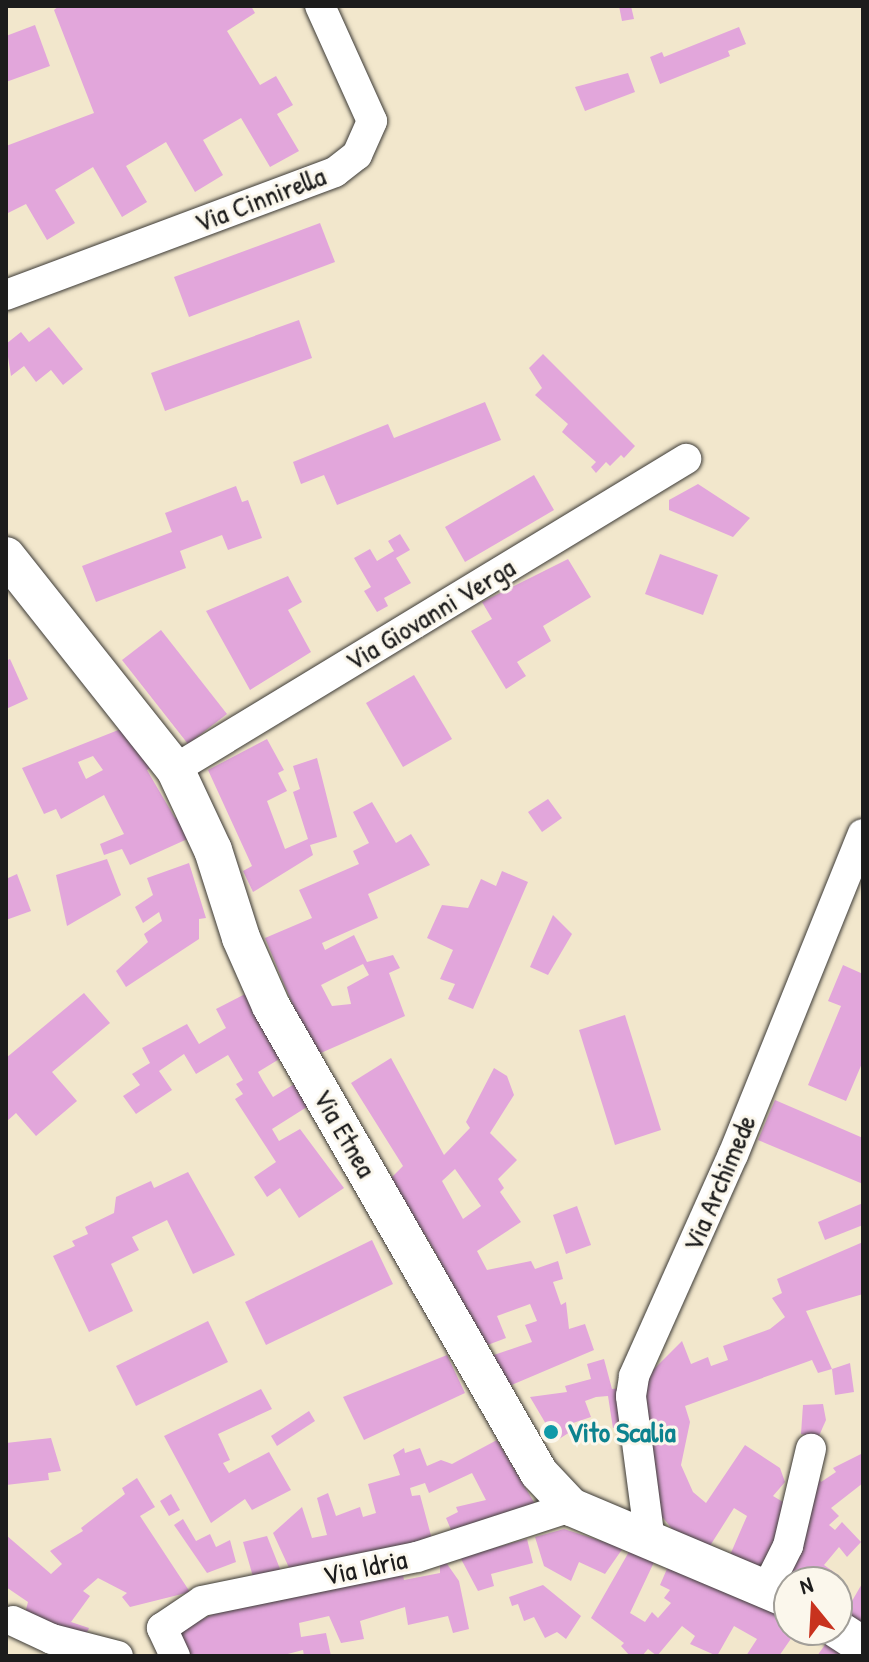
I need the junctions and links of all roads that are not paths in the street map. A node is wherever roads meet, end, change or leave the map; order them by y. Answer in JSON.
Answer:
{"nodes":[{"id":1,"x":320,"y":6,"type":"edge"},
{"id":2,"x":6,"y":295,"type":"edge"},
{"id":3,"x":686,"y":459,"type":"dead end"},
{"id":4,"x":6,"y":556,"type":"edge"},
{"id":5,"x":175,"y":769,"type":"junction"},
{"id":6,"x":863,"y":834,"type":"edge"},
{"id":7,"x":811,"y":1449,"type":"dead end"},
{"id":8,"x":571,"y":1507,"type":"junction"},
{"id":9,"x":650,"y":1541,"type":"junction"},
{"id":10,"x":784,"y":1566,"type":"edge"},
{"id":11,"x":773,"y":1591,"type":"edge"},
{"id":12,"x":13,"y":1621,"type":"dead end"},
{"id":13,"x":168,"y":1648,"type":"edge"},
{"id":14,"x":118,"y":1656,"type":"edge"}],
"edges":[{"from":1,"to":2,"type":"street","name":"Via Cinnirella"},
{"from":3,"to":5,"type":"street","name":"Via Giovanni Verga"},
{"from":4,"to":5,"type":"main road","name":"Via Etnea"},
{"from":5,"to":8,"type":"main road","name":"Via Etnea"},
{"from":6,"to":9,"type":"street","name":"Via Archimede"},
{"from":7,"to":10,"type":"street"},
{"from":8,"to":9,"type":"main road","name":"Via Etnea"},
{"from":8,"to":13,"type":"street","name":"Via Idria"},
{"from":9,"to":11,"type":"main road","name":"Via Etnea"},
{"from":12,"to":14,"type":"street"}]}
